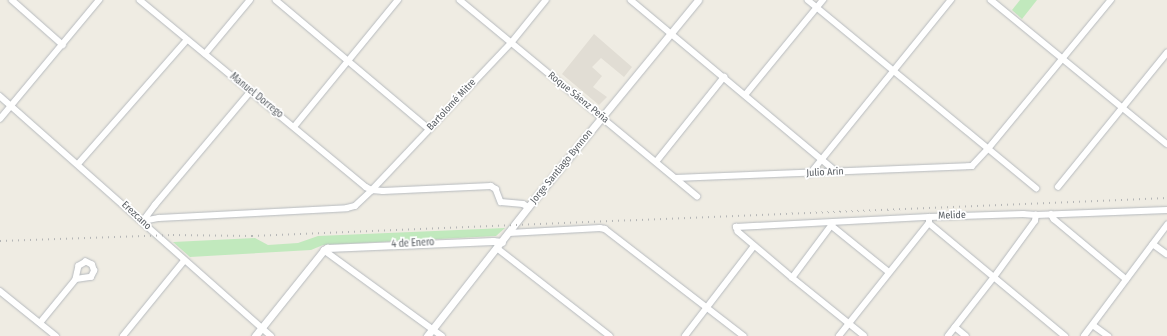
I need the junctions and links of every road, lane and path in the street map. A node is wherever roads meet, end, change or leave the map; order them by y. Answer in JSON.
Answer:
{"nodes":[{"id":1,"x":12,"y":0,"type":"edge"},
{"id":2,"x":99,"y":0,"type":"edge"},
{"id":3,"x":140,"y":0,"type":"edge"},
{"id":4,"x":250,"y":0,"type":"edge"},
{"id":5,"x":276,"y":0,"type":"edge"},
{"id":6,"x":398,"y":0,"type":"edge"},
{"id":7,"x":460,"y":0,"type":"edge"},
{"id":8,"x":546,"y":0,"type":"edge"},
{"id":9,"x":631,"y":0,"type":"edge"},
{"id":10,"x":698,"y":0,"type":"edge"},
{"id":11,"x":808,"y":0,"type":"edge"},
{"id":12,"x":823,"y":0,"type":"edge"},
{"id":13,"x":951,"y":0,"type":"edge"},
{"id":14,"x":991,"y":0,"type":"edge"},
{"id":15,"x":1111,"y":0,"type":"edge"},
{"id":16,"x":817,"y":7,"type":"junction"},
{"id":17,"x":671,"y":33,"type":"junction"},
{"id":18,"x":187,"y":40,"type":"junction"},
{"id":19,"x":511,"y":43,"type":"junction"},
{"id":20,"x":62,"y":45,"type":"junction"},
{"id":21,"x":1167,"y":53,"type":"edge"},
{"id":22,"x":205,"y":54,"type":"junction"},
{"id":23,"x":1063,"y":59,"type":"junction"},
{"id":24,"x":349,"y":60,"type":"junction"},
{"id":25,"x":894,"y":71,"type":"junction"},
{"id":26,"x":724,"y":77,"type":"junction"},
{"id":27,"x":250,"y":91,"type":"junction"},
{"id":28,"x":746,"y":94,"type":"junction"},
{"id":29,"x":0,"y":96,"type":"edge"},
{"id":30,"x":11,"y":106,"type":"junction"},
{"id":31,"x":1123,"y":108,"type":"junction"},
{"id":32,"x":602,"y":118,"type":"junction"},
{"id":33,"x":0,"y":119,"type":"edge"},
{"id":34,"x":294,"y":127,"type":"junction"},
{"id":35,"x":429,"y":129,"type":"junction"},
{"id":36,"x":1167,"y":144,"type":"edge"},
{"id":37,"x":988,"y":149,"type":"junction"},
{"id":38,"x":822,"y":159,"type":"junction"},
{"id":39,"x":656,"y":162,"type":"junction"},
{"id":40,"x":78,"y":164,"type":"junction"},
{"id":41,"x":837,"y":172,"type":"junction"},
{"id":42,"x":810,"y":174,"type":"junction"},
{"id":43,"x":675,"y":178,"type":"junction"},
{"id":44,"x":1058,"y":187,"type":"dead end"},
{"id":45,"x":1036,"y":188,"type":"dead end"},
{"id":46,"x":372,"y":190,"type":"junction"},
{"id":47,"x":697,"y":196,"type":"dead end"},
{"id":48,"x":529,"y":207,"type":"junction"},
{"id":49,"x":1167,"y":210,"type":"edge"},
{"id":50,"x":1051,"y":214,"type":"junction"},
{"id":51,"x":1036,"y":215,"type":"junction"},
{"id":52,"x":929,"y":220,"type":"junction"},
{"id":53,"x":143,"y":222,"type":"junction"},
{"id":54,"x":833,"y":224,"type":"junction"},
{"id":55,"x":1167,"y":225,"type":"edge"},
{"id":56,"x":509,"y":232,"type":"junction"},
{"id":57,"x":1153,"y":244,"type":"junction"},
{"id":58,"x":500,"y":245,"type":"junction"},
{"id":59,"x":754,"y":246,"type":"junction"},
{"id":60,"x":324,"y":250,"type":"junction"},
{"id":61,"x":1167,"y":254,"type":"edge"},
{"id":62,"x":184,"y":260,"type":"junction"},
{"id":63,"x":889,"y":272,"type":"junction"},
{"id":64,"x":994,"y":277,"type":"junction"},
{"id":65,"x":792,"y":278,"type":"junction"},
{"id":66,"x":76,"y":279,"type":"dead end"},
{"id":67,"x":1126,"y":279,"type":"junction"},
{"id":68,"x":0,"y":291,"type":"edge"},
{"id":69,"x":708,"y":307,"type":"junction"},
{"id":70,"x":40,"y":322,"type":"junction"},
{"id":71,"x":849,"y":324,"type":"junction"},
{"id":72,"x":1093,"y":325,"type":"junction"},
{"id":73,"x":955,"y":327,"type":"junction"},
{"id":74,"x":261,"y":328,"type":"junction"},
{"id":75,"x":433,"y":329,"type":"junction"},
{"id":76,"x":56,"y":336,"type":"edge"},
{"id":77,"x":123,"y":336,"type":"edge"},
{"id":78,"x":254,"y":336,"type":"edge"},
{"id":79,"x":262,"y":336,"type":"edge"},
{"id":80,"x":271,"y":336,"type":"edge"},
{"id":81,"x":427,"y":336,"type":"edge"},
{"id":82,"x":442,"y":336,"type":"edge"},
{"id":83,"x":610,"y":336,"type":"edge"},
{"id":84,"x":685,"y":336,"type":"edge"},
{"id":85,"x":744,"y":336,"type":"edge"},
{"id":86,"x":839,"y":336,"type":"edge"},
{"id":87,"x":864,"y":336,"type":"edge"},
{"id":88,"x":948,"y":336,"type":"edge"},
{"id":89,"x":966,"y":336,"type":"edge"},
{"id":90,"x":1065,"y":336,"type":"edge"},
{"id":91,"x":1084,"y":336,"type":"edge"},
{"id":92,"x":1108,"y":336,"type":"edge"}],
"edges":[{"from":1,"to":20,"type":"street"},
{"from":2,"to":20,"type":"street"},
{"from":3,"to":18,"type":"street","name":"Manuel Dorrego"},
{"from":4,"to":22,"type":"street"},
{"from":5,"to":24,"type":"street"},
{"from":6,"to":24,"type":"street"},
{"from":7,"to":19,"type":"street","name":"Roque Sáenz Peña"},
{"from":8,"to":19,"type":"street","name":"Bartolomé Mitre"},
{"from":9,"to":17,"type":"street"},
{"from":10,"to":17,"type":"street","name":"Jorge Santiago Bynnon"},
{"from":11,"to":16,"type":"street"},
{"from":12,"to":16,"type":"street"},
{"from":13,"to":25,"type":"street"},
{"from":14,"to":23,"type":"street"},
{"from":15,"to":23,"type":"street"},
{"from":16,"to":25,"type":"street"},
{"from":16,"to":28,"type":"street"},
{"from":17,"to":26,"type":"street"},
{"from":17,"to":32,"type":"street","name":"Jorge Santiago Bynnon"},
{"from":18,"to":22,"type":"street","name":"Manuel Dorrego"},
{"from":18,"to":40,"type":"street"},
{"from":19,"to":32,"type":"street","name":"Roque Sáenz Peña"},
{"from":19,"to":35,"type":"street","name":"Bartolomé Mitre"},
{"from":20,"to":30,"type":"street"},
{"from":21,"to":31,"type":"street"},
{"from":22,"to":27,"type":"street","name":"Manuel Dorrego"},
{"from":23,"to":31,"type":"street"},
{"from":23,"to":37,"type":"street"},
{"from":24,"to":34,"type":"street"},
{"from":24,"to":35,"type":"street"},
{"from":25,"to":37,"type":"street"},
{"from":25,"to":38,"type":"street"},
{"from":26,"to":28,"type":"street"},
{"from":26,"to":39,"type":"street"},
{"from":27,"to":34,"type":"street","name":"Manuel Dorrego"},
{"from":27,"to":53,"type":"street"},
{"from":28,"to":38,"type":"street"},
{"from":29,"to":30,"type":"street","name":"Erezcano"},
{"from":30,"to":33,"type":"street"},
{"from":30,"to":40,"type":"street","name":"Erezcano"},
{"from":31,"to":36,"type":"street"},
{"from":31,"to":44,"type":"street"},
{"from":32,"to":39,"type":"street","name":"Roque Sáenz Peña"},
{"from":32,"to":48,"type":"street","name":"Jorge Santiago Bynnon"},
{"from":34,"to":46,"type":"street","name":"Manuel Dorrego"},
{"from":35,"to":46,"type":"street","name":"Bartolomé Mitre"},
{"from":37,"to":41,"type":"street","name":"Julio Arin"},
{"from":37,"to":45,"type":"street"},
{"from":38,"to":41,"type":"street"},
{"from":38,"to":42,"type":"street"},
{"from":39,"to":43,"type":"street","name":"Roque Sáenz Peña"},
{"from":40,"to":53,"type":"street","name":"Erezcano"},
{"from":41,"to":42,"type":"street","name":"Julio Arin"},
{"from":42,"to":43,"type":"street","name":"Julio Arin"},
{"from":43,"to":47,"type":"street","name":"Roque Sáenz Peña"},
{"from":46,"to":48,"type":"street"},
{"from":46,"to":53,"type":"street","name":"Bartolomé Mitre"},
{"from":48,"to":56,"type":"street","name":"Jorge Santiago Bynnon"},
{"from":49,"to":50,"type":"street","name":"Melide"},
{"from":50,"to":51,"type":"street","name":"Melide"},
{"from":50,"to":67,"type":"street"},
{"from":51,"to":52,"type":"street","name":"Melide"},
{"from":51,"to":64,"type":"street"},
{"from":52,"to":54,"type":"street","name":"Melide"},
{"from":52,"to":63,"type":"street"},
{"from":52,"to":64,"type":"street"},
{"from":53,"to":62,"type":"street","name":"Erezcano"},
{"from":54,"to":59,"type":"street","name":"Melide"},
{"from":54,"to":63,"type":"street"},
{"from":54,"to":65,"type":"street"},
{"from":55,"to":57,"type":"street"},
{"from":56,"to":58,"type":"street","name":"Jorge Santiago Bynnon"},
{"from":56,"to":69,"type":"street"},
{"from":57,"to":61,"type":"street"},
{"from":57,"to":67,"type":"street"},
{"from":58,"to":60,"type":"street","name":"4 de Enero"},
{"from":58,"to":75,"type":"street","name":"Jorge Santiago Bynnon"},
{"from":58,"to":83,"type":"street"},
{"from":59,"to":65,"type":"street"},
{"from":59,"to":69,"type":"street"},
{"from":60,"to":74,"type":"street"},
{"from":60,"to":75,"type":"street"},
{"from":62,"to":74,"type":"street","name":"Erezcano"},
{"from":62,"to":77,"type":"street"},
{"from":63,"to":71,"type":"street"},
{"from":64,"to":73,"type":"street"},
{"from":64,"to":90,"type":"street"},
{"from":65,"to":71,"type":"street"},
{"from":66,"to":70,"type":"street"},
{"from":67,"to":72,"type":"street"},
{"from":68,"to":70,"type":"street"},
{"from":69,"to":84,"type":"street"},
{"from":69,"to":85,"type":"street"},
{"from":70,"to":76,"type":"street"},
{"from":71,"to":86,"type":"street"},
{"from":71,"to":87,"type":"street"},
{"from":72,"to":91,"type":"street"},
{"from":72,"to":92,"type":"street"},
{"from":73,"to":88,"type":"street"},
{"from":73,"to":89,"type":"street"},
{"from":74,"to":78,"type":"street"},
{"from":74,"to":79,"type":"street"},
{"from":74,"to":80,"type":"street","name":"Erezcano"},
{"from":75,"to":81,"type":"street","name":"Jorge Santiago Bynnon"},
{"from":75,"to":82,"type":"street"}]}
